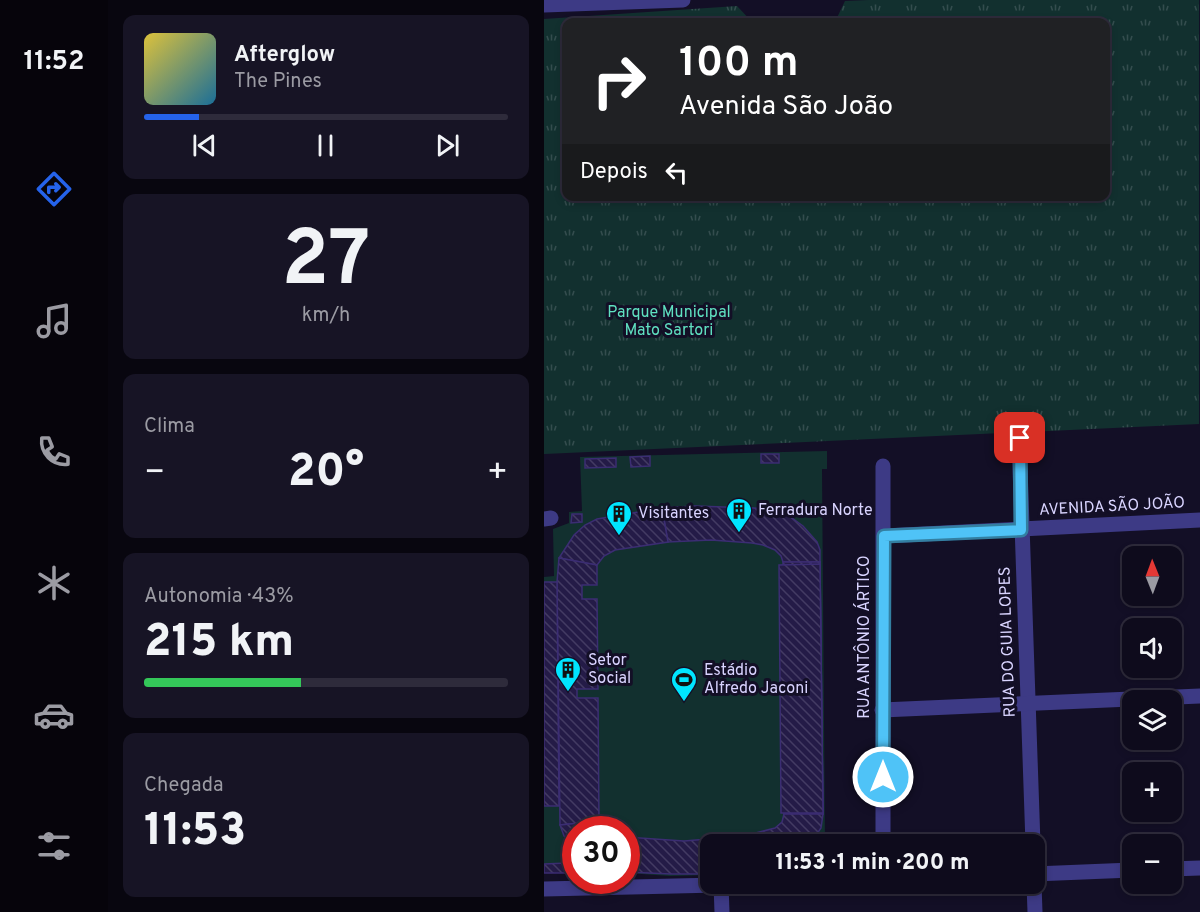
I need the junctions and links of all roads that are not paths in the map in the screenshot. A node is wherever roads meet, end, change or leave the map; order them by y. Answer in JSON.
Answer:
{"nodes":[{"id":1,"x":683,"y":0,"type":"edge"},
{"id":2,"x":544,"y":5,"type":"edge"},
{"id":3,"x":1020,"y":438,"type":"dead end"},
{"id":4,"x":883,"y":465,"type":"dead end"},
{"id":5,"x":1200,"y":520,"type":"edge"},
{"id":6,"x":1021,"y":530,"type":"junction"},
{"id":7,"x":884,"y":536,"type":"junction"},
{"id":8,"x":1200,"y":696,"type":"edge"},
{"id":9,"x":1028,"y":704,"type":"junction"},
{"id":10,"x":882,"y":710,"type":"junction"},
{"id":11,"x":883,"y":834,"type":"edge"},
{"id":12,"x":1033,"y":834,"type":"edge"},
{"id":13,"x":1200,"y":868,"type":"edge"},
{"id":14,"x":1182,"y":869,"type":"edge"},
{"id":15,"x":1122,"y":870,"type":"edge"},
{"id":16,"x":1045,"y":874,"type":"edge"},
{"id":17,"x":700,"y":885,"type":"edge"},
{"id":18,"x":544,"y":889,"type":"edge"},
{"id":19,"x":721,"y":894,"type":"edge"},
{"id":20,"x":1034,"y":894,"type":"edge"},
{"id":21,"x":722,"y":912,"type":"edge"},
{"id":22,"x":1034,"y":912,"type":"edge"}],
"edges":[{"from":1,"to":2,"type":"street"},
{"from":3,"to":6,"type":"street","name":"RUA DO GUIA LOPES"},
{"from":4,"to":7,"type":"street","name":"RUA ANTÔNIO ÁRTICO"},
{"from":5,"to":6,"type":"street","name":"AVENIDA SÃO JOÃO"},
{"from":6,"to":7,"type":"street","name":"AVENIDA SÃO JOÃO"},
{"from":6,"to":9,"type":"street","name":"RUA DO GUIA LOPES"},
{"from":7,"to":10,"type":"street","name":"RUA ANTÔNIO ÁRTICO"},
{"from":8,"to":9,"type":"street"},
{"from":9,"to":10,"type":"street"},
{"from":9,"to":12,"type":"street","name":"RUA DO GUIA LOPES"},
{"from":10,"to":11,"type":"street","name":"RUA ANTÔNIO ÁRTICO"},
{"from":13,"to":14,"type":"street"},
{"from":15,"to":16,"type":"street"},
{"from":17,"to":18,"type":"street"},
{"from":19,"to":21,"type":"street"},
{"from":20,"to":22,"type":"street"}]}
